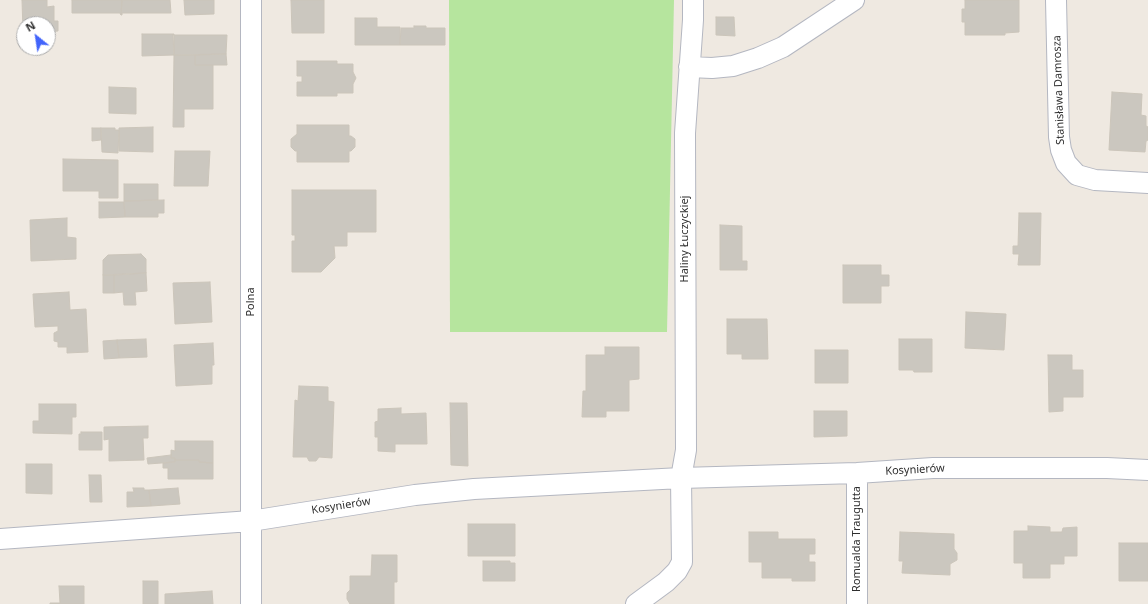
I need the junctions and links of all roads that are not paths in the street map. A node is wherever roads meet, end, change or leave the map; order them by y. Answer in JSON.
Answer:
{"nodes":[{"id":1,"x":251,"y":0,"type":"edge"},
{"id":2,"x":693,"y":0,"type":"edge"},
{"id":3,"x":854,"y":0,"type":"edge"},
{"id":4,"x":1056,"y":0,"type":"edge"},
{"id":5,"x":689,"y":67,"type":"junction"},
{"id":6,"x":1148,"y":183,"type":"edge"},
{"id":7,"x":1148,"y":470,"type":"edge"},
{"id":8,"x":857,"y":473,"type":"junction"},
{"id":9,"x":681,"y":478,"type":"junction"},
{"id":10,"x":251,"y":521,"type":"junction"},
{"id":11,"x":0,"y":539,"type":"edge"},
{"id":12,"x":644,"y":601,"type":"edge"},
{"id":13,"x":251,"y":604,"type":"edge"},
{"id":14,"x":857,"y":604,"type":"edge"}],
"edges":[{"from":1,"to":10,"type":"street","name":"Polna"},
{"from":2,"to":5,"type":"street","name":"Haliny Łuczyckiej"},
{"from":3,"to":5,"type":"street"},
{"from":4,"to":6,"type":"street","name":"Stanisława Damrosza"},
{"from":5,"to":9,"type":"street","name":"Haliny Łuczyckiej"},
{"from":7,"to":8,"type":"street","name":"Kosynierów"},
{"from":8,"to":9,"type":"street","name":"Kosynierów"},
{"from":8,"to":14,"type":"street","name":"Romualda Traugutta"},
{"from":9,"to":10,"type":"street","name":"Kosynierów"},
{"from":9,"to":12,"type":"street"},
{"from":10,"to":11,"type":"street","name":"Kosynierów"},
{"from":10,"to":13,"type":"street","name":"Polna"}]}
